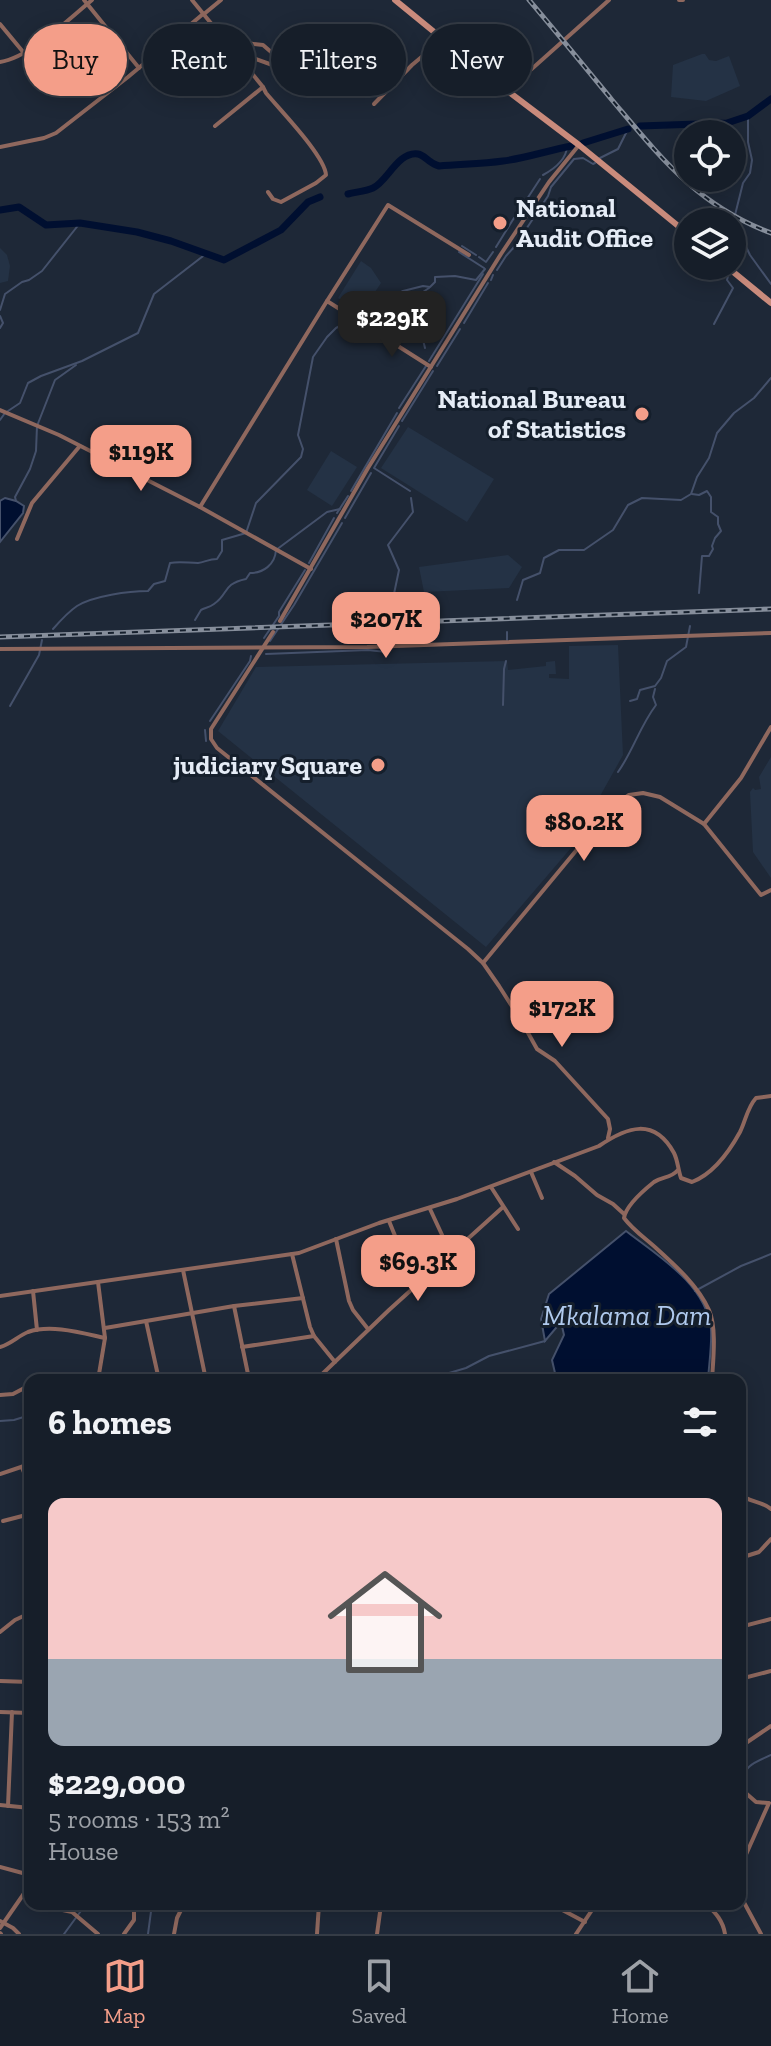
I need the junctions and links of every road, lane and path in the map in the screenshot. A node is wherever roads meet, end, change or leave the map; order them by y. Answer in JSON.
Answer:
{"nodes":[{"id":1,"x":192,"y":0,"type":"edge"},
{"id":2,"x":221,"y":0,"type":"edge"},
{"id":3,"x":395,"y":0,"type":"edge"},
{"id":4,"x":609,"y":0,"type":"edge"},
{"id":5,"x":88,"y":1,"type":"edge"},
{"id":6,"x":203,"y":14,"type":"junction"},
{"id":7,"x":0,"y":24,"type":"edge"},
{"id":8,"x":61,"y":24,"type":"edge"},
{"id":9,"x":211,"y":24,"type":"edge"},
{"id":10,"x":425,"y":24,"type":"edge"},
{"id":11,"x":24,"y":53,"type":"edge"},
{"id":12,"x":24,"y":54,"type":"edge"},
{"id":13,"x":422,"y":57,"type":"edge"},
{"id":14,"x":0,"y":62,"type":"edge"},
{"id":15,"x":139,"y":68,"type":"junction"},
{"id":16,"x":532,"y":69,"type":"edge"},
{"id":17,"x":406,"y":71,"type":"edge"},
{"id":18,"x":255,"y":77,"type":"edge"},
{"id":19,"x":263,"y":87,"type":"junction"},
{"id":20,"x":382,"y":96,"type":"edge"},
{"id":21,"x":514,"y":96,"type":"edge"},
{"id":22,"x":374,"y":104,"type":"dead end"},
{"id":23,"x":215,"y":126,"type":"dead end"},
{"id":24,"x":579,"y":145,"type":"junction"},
{"id":25,"x":0,"y":147,"type":"edge"},
{"id":26,"x":268,"y":192,"type":"dead end"},
{"id":27,"x":674,"y":223,"type":"edge"},
{"id":28,"x":469,"y":255,"type":"dead end"},
{"id":29,"x":743,"y":280,"type":"edge"},
{"id":30,"x":327,"y":301,"type":"junction"},
{"id":31,"x":771,"y":303,"type":"edge"},
{"id":32,"x":431,"y":367,"type":"junction"},
{"id":33,"x":0,"y":410,"type":"edge"},
{"id":34,"x":79,"y":447,"type":"junction"},
{"id":35,"x":200,"y":507,"type":"junction"},
{"id":36,"x":17,"y":539,"type":"dead end"},
{"id":37,"x":311,"y":569,"type":"junction"},
{"id":38,"x":280,"y":621,"type":"dead end"},
{"id":39,"x":273,"y":632,"type":"dead end"},
{"id":40,"x":771,"y":633,"type":"edge"},
{"id":41,"x":263,"y":648,"type":"junction"},
{"id":42,"x":0,"y":649,"type":"edge"},
{"id":43,"x":771,"y":727,"type":"edge"},
{"id":44,"x":704,"y":824,"type":"junction"},
{"id":45,"x":771,"y":890,"type":"edge"},
{"id":46,"x":483,"y":963,"type":"junction"},
{"id":47,"x":771,"y":1096,"type":"edge"},
{"id":48,"x":607,"y":1140,"type":"junction"},
{"id":49,"x":554,"y":1162,"type":"junction"},
{"id":50,"x":678,"y":1170,"type":"junction"},
{"id":51,"x":531,"y":1172,"type":"junction"},
{"id":52,"x":491,"y":1187,"type":"junction"},
{"id":53,"x":542,"y":1198,"type":"dead end"},
{"id":54,"x":503,"y":1207,"type":"junction"},
{"id":55,"x":430,"y":1209,"type":"junction"},
{"id":56,"x":624,"y":1214,"type":"junction"},
{"id":57,"x":389,"y":1221,"type":"junction"},
{"id":58,"x":518,"y":1229,"type":"dead end"},
{"id":59,"x":336,"y":1239,"type":"junction"},
{"id":60,"x":454,"y":1251,"type":"junction"},
{"id":61,"x":292,"y":1254,"type":"junction"},
{"id":62,"x":183,"y":1270,"type":"junction"},
{"id":63,"x":422,"y":1280,"type":"junction"},
{"id":64,"x":98,"y":1282,"type":"junction"},
{"id":65,"x":33,"y":1291,"type":"junction"},
{"id":66,"x":0,"y":1296,"type":"edge"},
{"id":67,"x":303,"y":1298,"type":"junction"},
{"id":68,"x":234,"y":1306,"type":"junction"},
{"id":69,"x":191,"y":1314,"type":"junction"},
{"id":70,"x":146,"y":1321,"type":"junction"},
{"id":71,"x":105,"y":1328,"type":"junction"},
{"id":72,"x":37,"y":1330,"type":"junction"},
{"id":73,"x":368,"y":1330,"type":"junction"},
{"id":74,"x":314,"y":1336,"type":"junction"},
{"id":75,"x":105,"y":1338,"type":"junction"},
{"id":76,"x":0,"y":1347,"type":"edge"},
{"id":77,"x":242,"y":1347,"type":"junction"},
{"id":78,"x":335,"y":1362,"type":"junction"},
{"id":79,"x":99,"y":1374,"type":"edge"},
{"id":80,"x":158,"y":1374,"type":"edge"},
{"id":81,"x":205,"y":1374,"type":"edge"},
{"id":82,"x":248,"y":1374,"type":"edge"},
{"id":83,"x":322,"y":1374,"type":"edge"},
{"id":84,"x":712,"y":1374,"type":"edge"},
{"id":85,"x":24,"y":1388,"type":"edge"},
{"id":86,"x":0,"y":1395,"type":"edge"},
{"id":87,"x":24,"y":1464,"type":"edge"},
{"id":88,"x":22,"y":1467,"type":"junction"},
{"id":89,"x":24,"y":1472,"type":"edge"},
{"id":90,"x":0,"y":1474,"type":"edge"},
{"id":91,"x":746,"y":1497,"type":"edge"},
{"id":92,"x":771,"y":1509,"type":"edge"},
{"id":93,"x":24,"y":1516,"type":"edge"},
{"id":94,"x":3,"y":1521,"type":"dead end"},
{"id":95,"x":771,"y":1539,"type":"edge"},
{"id":96,"x":746,"y":1556,"type":"edge"},
{"id":97,"x":24,"y":1616,"type":"edge"},
{"id":98,"x":771,"y":1619,"type":"edge"},
{"id":99,"x":746,"y":1625,"type":"edge"},
{"id":100,"x":0,"y":1632,"type":"edge"},
{"id":101,"x":771,"y":1671,"type":"edge"},
{"id":102,"x":746,"y":1677,"type":"edge"},
{"id":103,"x":0,"y":1681,"type":"edge"},
{"id":104,"x":24,"y":1682,"type":"edge"},
{"id":105,"x":0,"y":1712,"type":"edge"},
{"id":106,"x":12,"y":1712,"type":"junction"},
{"id":107,"x":24,"y":1713,"type":"edge"},
{"id":108,"x":771,"y":1726,"type":"edge"},
{"id":109,"x":746,"y":1742,"type":"edge"},
{"id":110,"x":0,"y":1776,"type":"edge"},
{"id":111,"x":9,"y":1776,"type":"junction"},
{"id":112,"x":746,"y":1793,"type":"edge"},
{"id":113,"x":770,"y":1803,"type":"edge"},
{"id":114,"x":0,"y":1805,"type":"edge"},
{"id":115,"x":8,"y":1806,"type":"junction"},
{"id":116,"x":24,"y":1807,"type":"edge"},
{"id":117,"x":746,"y":1855,"type":"edge"},
{"id":118,"x":0,"y":1867,"type":"edge"},
{"id":119,"x":24,"y":1876,"type":"edge"},
{"id":120,"x":24,"y":1898,"type":"edge"},
{"id":121,"x":746,"y":1906,"type":"edge"},
{"id":122,"x":63,"y":1910,"type":"edge"},
{"id":123,"x":134,"y":1910,"type":"edge"},
{"id":124,"x":181,"y":1910,"type":"edge"},
{"id":125,"x":319,"y":1910,"type":"edge"},
{"id":126,"x":380,"y":1910,"type":"edge"},
{"id":127,"x":562,"y":1910,"type":"edge"},
{"id":128,"x":592,"y":1910,"type":"edge"},
{"id":129,"x":714,"y":1910,"type":"edge"},
{"id":130,"x":585,"y":1922,"type":"junction"},
{"id":131,"x":1,"y":1928,"type":"edge"},
{"id":132,"x":19,"y":1934,"type":"edge"},
{"id":133,"x":98,"y":1934,"type":"edge"},
{"id":134,"x":124,"y":1934,"type":"edge"},
{"id":135,"x":174,"y":1934,"type":"edge"},
{"id":136,"x":317,"y":1934,"type":"edge"},
{"id":137,"x":377,"y":1934,"type":"edge"},
{"id":138,"x":576,"y":1934,"type":"edge"},
{"id":139,"x":725,"y":1934,"type":"edge"},
{"id":140,"x":761,"y":1934,"type":"edge"}],
"edges":[{"from":1,"to":6,"type":"street"},
{"from":2,"to":6,"type":"street"},
{"from":3,"to":10,"type":"main road"},
{"from":4,"to":16,"type":"street"},
{"from":5,"to":8,"type":"street"},
{"from":5,"to":15,"type":"street"},
{"from":6,"to":9,"type":"street"},
{"from":6,"to":15,"type":"street"},
{"from":7,"to":11,"type":"street"},
{"from":12,"to":14,"type":"street"},
{"from":13,"to":17,"type":"street"},
{"from":15,"to":25,"type":"street"},
{"from":18,"to":19,"type":"street"},
{"from":19,"to":23,"type":"street"},
{"from":19,"to":26,"type":"street"},
{"from":20,"to":22,"type":"street"},
{"from":21,"to":24,"type":"main road"},
{"from":24,"to":27,"type":"main road"},
{"from":24,"to":32,"type":"street"},
{"from":28,"to":30,"type":"street"},
{"from":29,"to":31,"type":"main road"},
{"from":30,"to":32,"type":"street"},
{"from":30,"to":35,"type":"street"},
{"from":32,"to":37,"type":"street"},
{"from":33,"to":34,"type":"street"},
{"from":34,"to":35,"type":"street"},
{"from":34,"to":36,"type":"street"},
{"from":35,"to":37,"type":"street"},
{"from":37,"to":38,"type":"street"},
{"from":39,"to":41,"type":"street"},
{"from":40,"to":41,"type":"street"},
{"from":41,"to":42,"type":"street"},
{"from":41,"to":46,"type":"street"},
{"from":43,"to":44,"type":"street"},
{"from":44,"to":45,"type":"street"},
{"from":44,"to":46,"type":"street"},
{"from":46,"to":48,"type":"street"},
{"from":47,"to":50,"type":"street"},
{"from":48,"to":49,"type":"street"},
{"from":48,"to":50,"type":"street"},
{"from":49,"to":51,"type":"street"},
{"from":49,"to":56,"type":"street"},
{"from":50,"to":56,"type":"street"},
{"from":51,"to":52,"type":"street"},
{"from":51,"to":53,"type":"street"},
{"from":52,"to":54,"type":"street"},
{"from":52,"to":55,"type":"street"},
{"from":54,"to":58,"type":"street"},
{"from":54,"to":60,"type":"street"},
{"from":55,"to":57,"type":"street"},
{"from":55,"to":60,"type":"street"},
{"from":56,"to":84,"type":"street"},
{"from":57,"to":59,"type":"street"},
{"from":57,"to":63,"type":"street"},
{"from":59,"to":61,"type":"street"},
{"from":59,"to":73,"type":"street"},
{"from":60,"to":63,"type":"street"},
{"from":61,"to":62,"type":"street"},
{"from":61,"to":67,"type":"street"},
{"from":62,"to":64,"type":"street"},
{"from":62,"to":69,"type":"street"},
{"from":63,"to":73,"type":"street"},
{"from":64,"to":65,"type":"street"},
{"from":64,"to":71,"type":"street"},
{"from":65,"to":66,"type":"street"},
{"from":65,"to":72,"type":"street"},
{"from":67,"to":68,"type":"street"},
{"from":67,"to":74,"type":"street"},
{"from":68,"to":69,"type":"street"},
{"from":68,"to":77,"type":"street"},
{"from":69,"to":70,"type":"street"},
{"from":69,"to":81,"type":"street"},
{"from":70,"to":71,"type":"street"},
{"from":70,"to":80,"type":"street"},
{"from":71,"to":75,"type":"street"},
{"from":72,"to":75,"type":"street"},
{"from":72,"to":76,"type":"street"},
{"from":73,"to":78,"type":"street"},
{"from":74,"to":77,"type":"street"},
{"from":74,"to":78,"type":"street"},
{"from":75,"to":79,"type":"street"},
{"from":77,"to":82,"type":"street"},
{"from":78,"to":83,"type":"street"},
{"from":85,"to":86,"type":"street"},
{"from":87,"to":88,"type":"street"},
{"from":88,"to":89,"type":"street"},
{"from":88,"to":90,"type":"street"},
{"from":91,"to":92,"type":"street"},
{"from":93,"to":94,"type":"street"},
{"from":95,"to":96,"type":"street"},
{"from":97,"to":100,"type":"street"},
{"from":98,"to":99,"type":"street"},
{"from":101,"to":102,"type":"street"},
{"from":103,"to":104,"type":"street"},
{"from":105,"to":106,"type":"street"},
{"from":106,"to":107,"type":"street"},
{"from":106,"to":111,"type":"street"},
{"from":108,"to":109,"type":"street"},
{"from":110,"to":111,"type":"street"},
{"from":111,"to":115,"type":"street"},
{"from":112,"to":113,"type":"street"},
{"from":113,"to":117,"type":"street"},
{"from":114,"to":115,"type":"street"},
{"from":115,"to":116,"type":"street"},
{"from":118,"to":119,"type":"street"},
{"from":120,"to":131,"type":"street"},
{"from":121,"to":140,"type":"street"},
{"from":122,"to":133,"type":"street"},
{"from":123,"to":134,"type":"street"},
{"from":124,"to":135,"type":"street"},
{"from":125,"to":136,"type":"street"},
{"from":126,"to":137,"type":"street"},
{"from":127,"to":130,"type":"street"},
{"from":128,"to":130,"type":"street"},
{"from":129,"to":139,"type":"street"},
{"from":130,"to":138,"type":"street"},
{"from":131,"to":132,"type":"street"}]}
